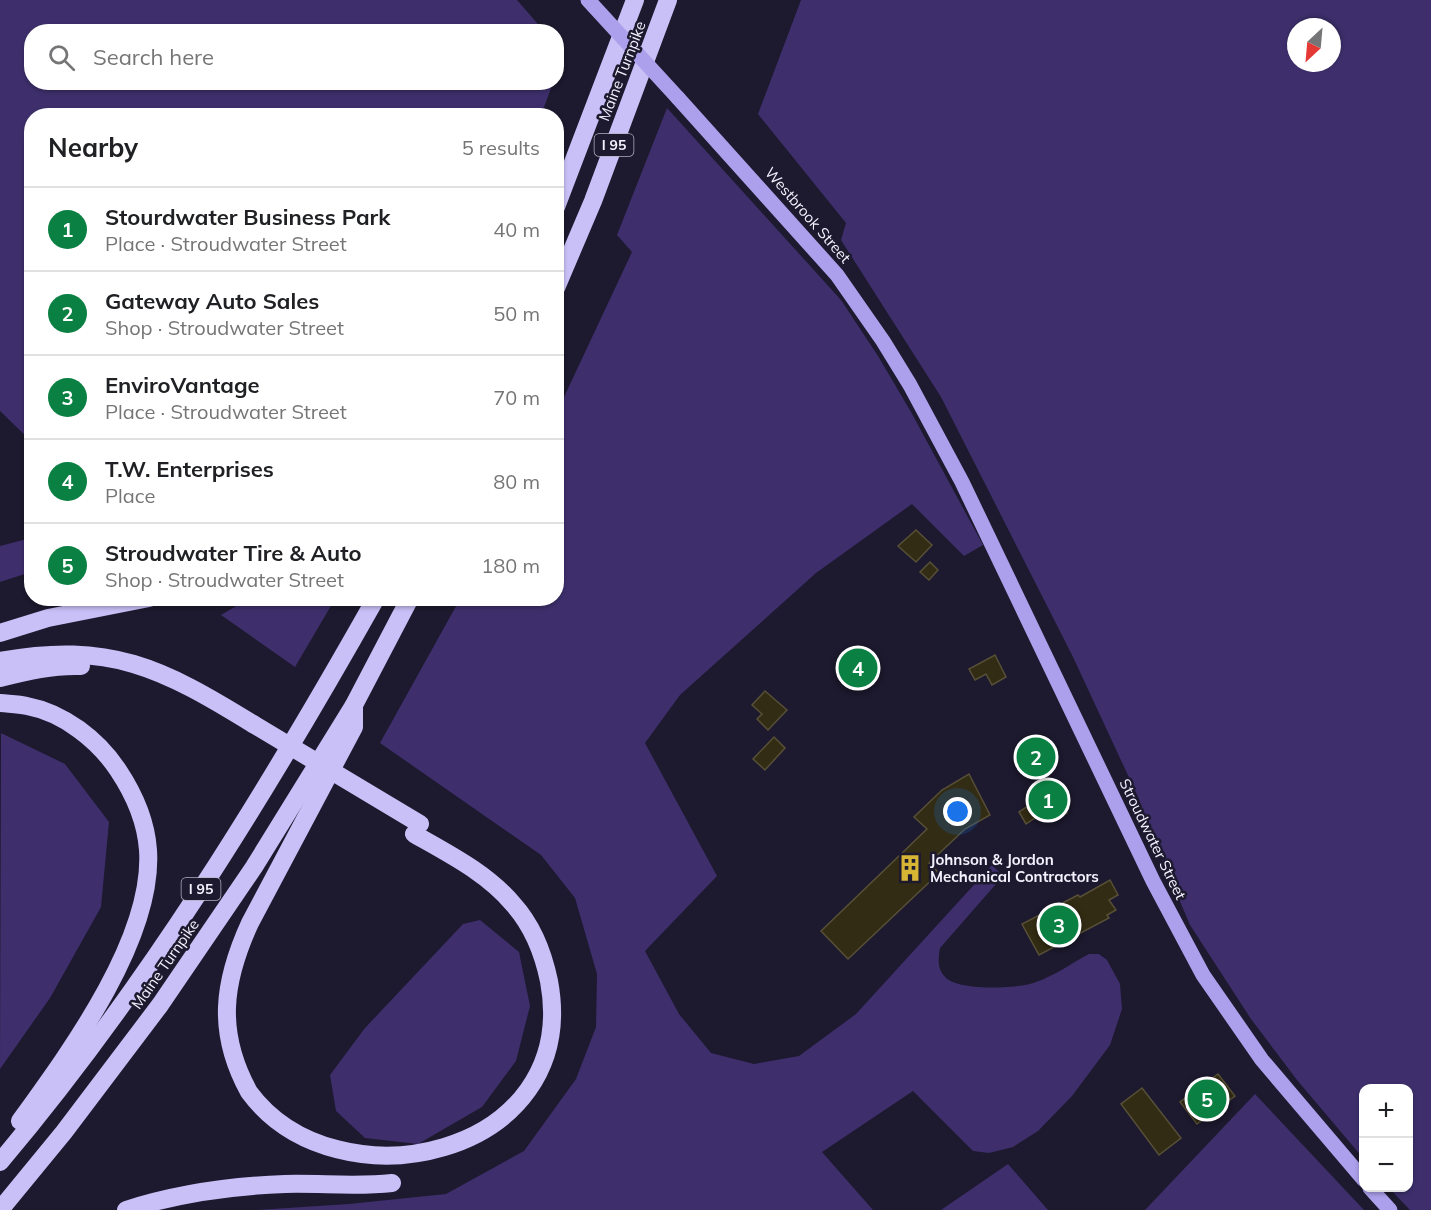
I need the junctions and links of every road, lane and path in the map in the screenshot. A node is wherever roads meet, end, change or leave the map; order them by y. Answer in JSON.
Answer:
{"nodes":[{"id":1,"x":588,"y":0,"type":"edge"},
{"id":2,"x":635,"y":0,"type":"edge"},
{"id":3,"x":668,"y":0,"type":"edge"},
{"id":4,"x":564,"y":186,"type":"edge"},
{"id":5,"x":564,"y":269,"type":"edge"},
{"id":6,"x":962,"y":482,"type":"joint"},
{"id":7,"x":109,"y":606,"type":"edge"},
{"id":8,"x":372,"y":606,"type":"edge"},
{"id":9,"x":406,"y":606,"type":"edge"},
{"id":10,"x":0,"y":633,"type":"edge"},
{"id":11,"x":0,"y":661,"type":"edge"},
{"id":12,"x":0,"y":678,"type":"edge"},
{"id":13,"x":0,"y":703,"type":"edge"},
{"id":14,"x":354,"y":705,"type":"junction"},
{"id":15,"x":250,"y":729,"type":"junction"},
{"id":16,"x":417,"y":829,"type":"junction"},
{"id":17,"x":522,"y":1119,"type":"dead end"},
{"id":18,"x":0,"y":1149,"type":"edge"},
{"id":19,"x":0,"y":1162,"type":"edge"},
{"id":20,"x":426,"y":1168,"type":"dead end"},
{"id":21,"x":1359,"y":1174,"type":"edge"},
{"id":22,"x":1374,"y":1192,"type":"edge"},
{"id":23,"x":0,"y":1210,"type":"edge"},
{"id":24,"x":126,"y":1210,"type":"edge"},
{"id":25,"x":1390,"y":1210,"type":"edge"}],
"edges":[{"from":1,"to":6,"type":"main road","name":"Westbrook Street","bridge":true},
{"from":2,"to":4,"type":"highway","name":"Maine Turnpike","number":"I 95"},
{"from":3,"to":5,"type":"highway","name":"Maine Turnpike","number":"I 95"},
{"from":6,"to":21,"type":"main road","name":"Stroudwater Street"},
{"from":7,"to":10,"type":"highway"},
{"from":8,"to":19,"type":"highway","name":"Maine Turnpike","number":"I 95"},
{"from":9,"to":14,"type":"highway","name":"Maine Turnpike","number":"I 95"},
{"from":11,"to":15,"type":"highway"},
{"from":12,"to":15,"type":"highway"},
{"from":13,"to":18,"type":"highway"},
{"from":14,"to":23,"type":"highway","name":"Maine Turnpike","number":"I 95"},
{"from":14,"to":24,"type":"highway"},
{"from":15,"to":16,"type":"highway"},
{"from":16,"to":17,"type":"highway"},
{"from":16,"to":20,"type":"highway"},
{"from":22,"to":25,"type":"main road"}]}
